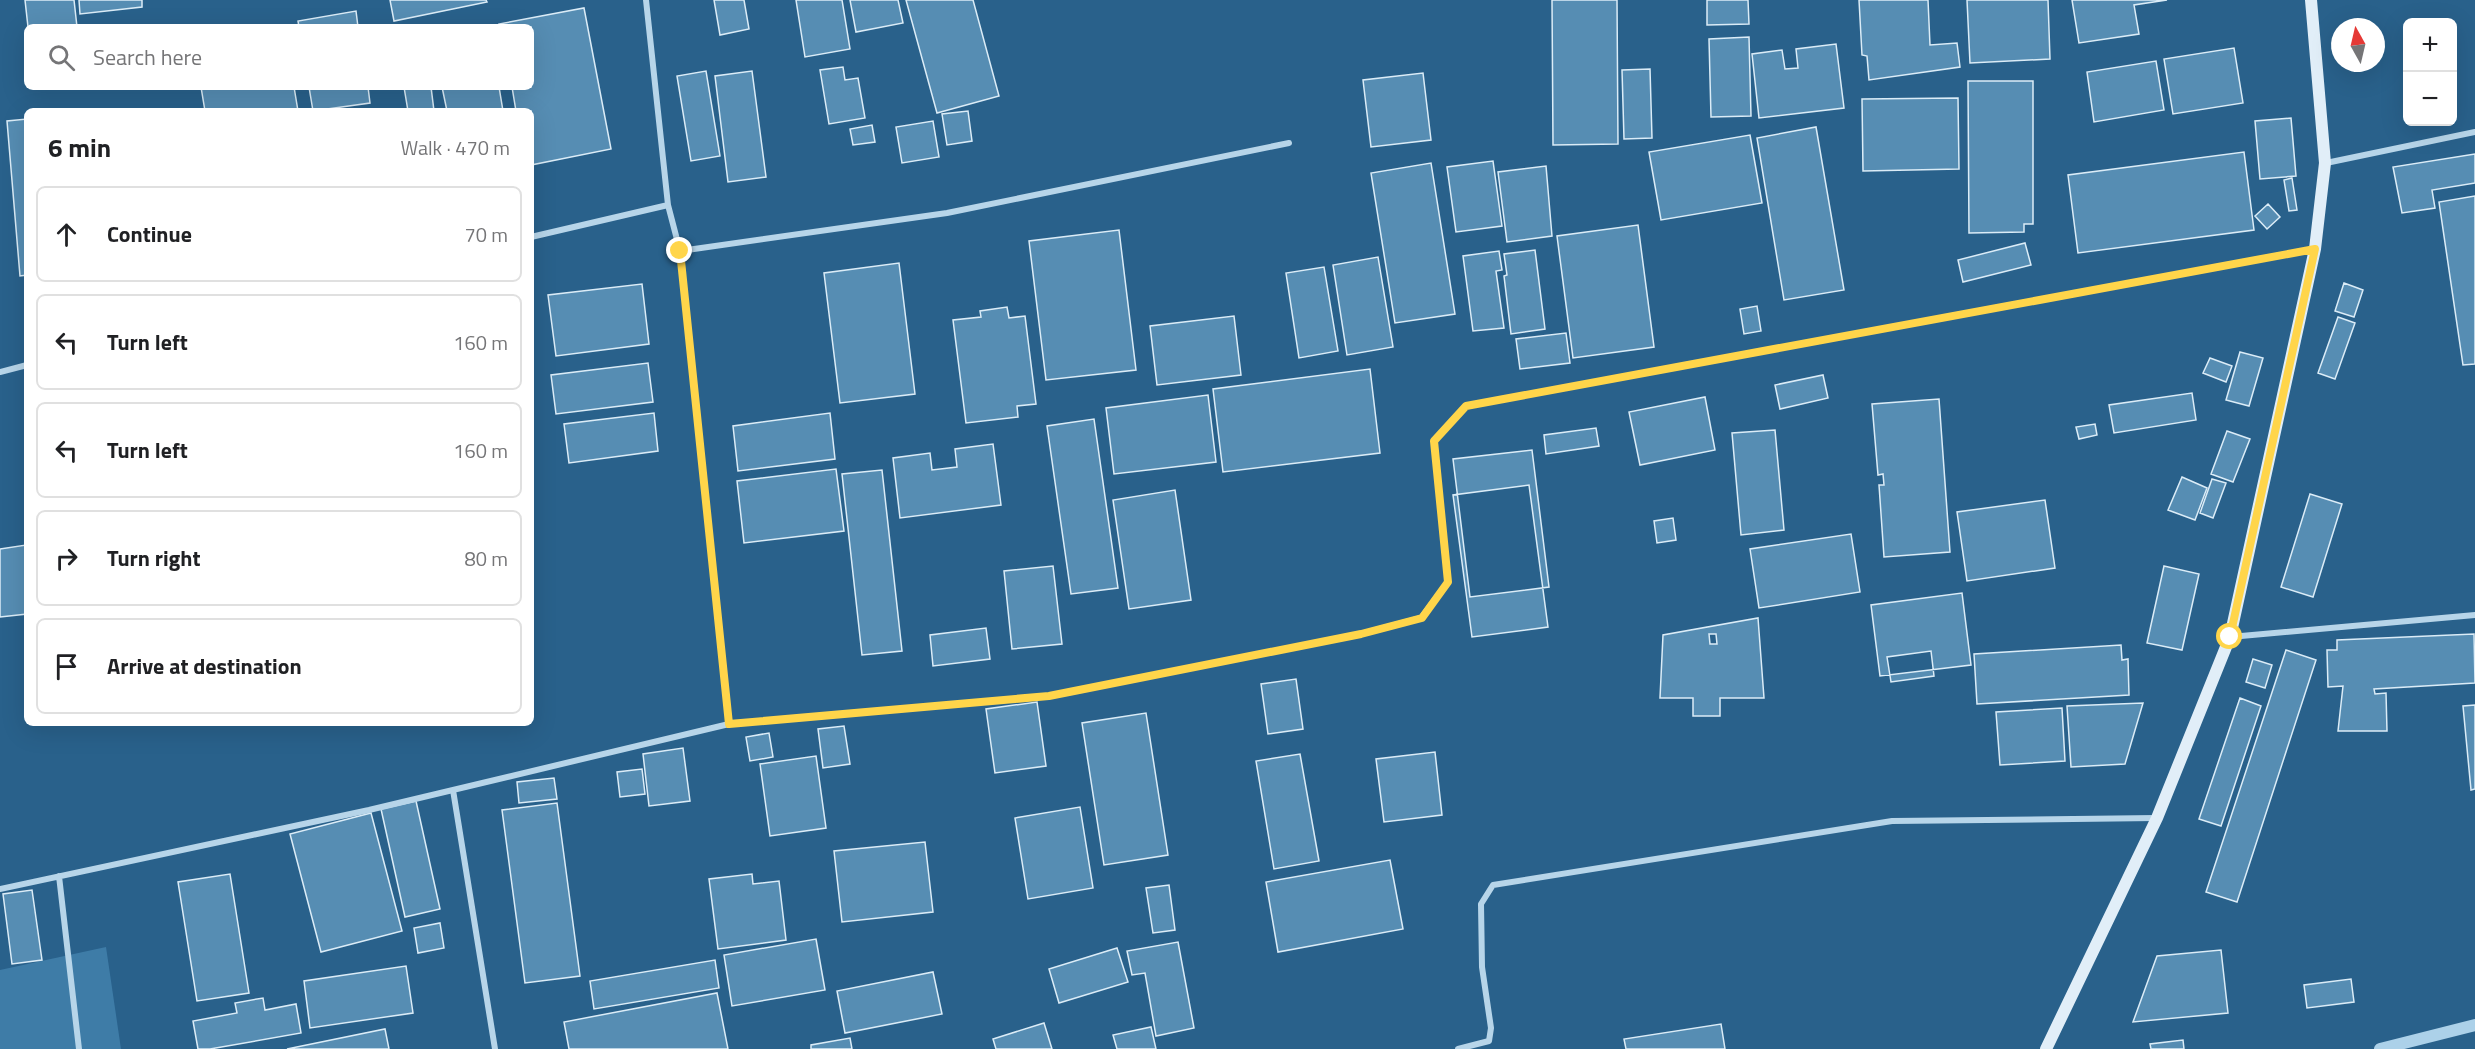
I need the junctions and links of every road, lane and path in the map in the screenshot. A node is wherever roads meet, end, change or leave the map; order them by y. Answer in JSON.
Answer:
{"nodes":[{"id":1,"x":646,"y":0,"type":"edge"},
{"id":2,"x":2311,"y":0,"type":"edge"},
{"id":3,"x":2475,"y":132,"type":"edge"},
{"id":4,"x":1289,"y":143,"type":"dead end"},
{"id":5,"x":2325,"y":163,"type":"junction"},
{"id":6,"x":668,"y":205,"type":"junction"},
{"id":7,"x":534,"y":236,"type":"edge"},
{"id":8,"x":2315,"y":249,"type":"junction"},
{"id":9,"x":680,"y":251,"type":"junction"},
{"id":10,"x":24,"y":366,"type":"edge"},
{"id":11,"x":0,"y":372,"type":"edge"},
{"id":12,"x":2475,"y":615,"type":"edge"},
{"id":13,"x":2230,"y":637,"type":"junction"},
{"id":14,"x":729,"y":724,"type":"junction"},
{"id":15,"x":453,"y":790,"type":"junction"},
{"id":16,"x":2157,"y":819,"type":"junction"},
{"id":17,"x":59,"y":876,"type":"junction"},
{"id":18,"x":0,"y":889,"type":"edge"},
{"id":19,"x":79,"y":1049,"type":"edge"},
{"id":20,"x":495,"y":1049,"type":"edge"},
{"id":21,"x":1458,"y":1049,"type":"edge"},
{"id":22,"x":2046,"y":1049,"type":"edge"}],
"edges":[{"from":1,"to":6,"type":"street"},
{"from":2,"to":5,"type":"street"},
{"from":3,"to":5,"type":"street"},
{"from":4,"to":9,"type":"street"},
{"from":5,"to":8,"type":"street"},
{"from":6,"to":7,"type":"street"},
{"from":6,"to":9,"type":"street"},
{"from":8,"to":13,"type":"street"},
{"from":8,"to":14,"type":"street"},
{"from":9,"to":14,"type":"street"},
{"from":10,"to":11,"type":"street"},
{"from":12,"to":13,"type":"street"},
{"from":13,"to":16,"type":"street"},
{"from":14,"to":15,"type":"street"},
{"from":15,"to":17,"type":"street"},
{"from":15,"to":20,"type":"street"},
{"from":16,"to":21,"type":"street"},
{"from":16,"to":22,"type":"street"},
{"from":17,"to":18,"type":"street"},
{"from":17,"to":19,"type":"street"}]}
